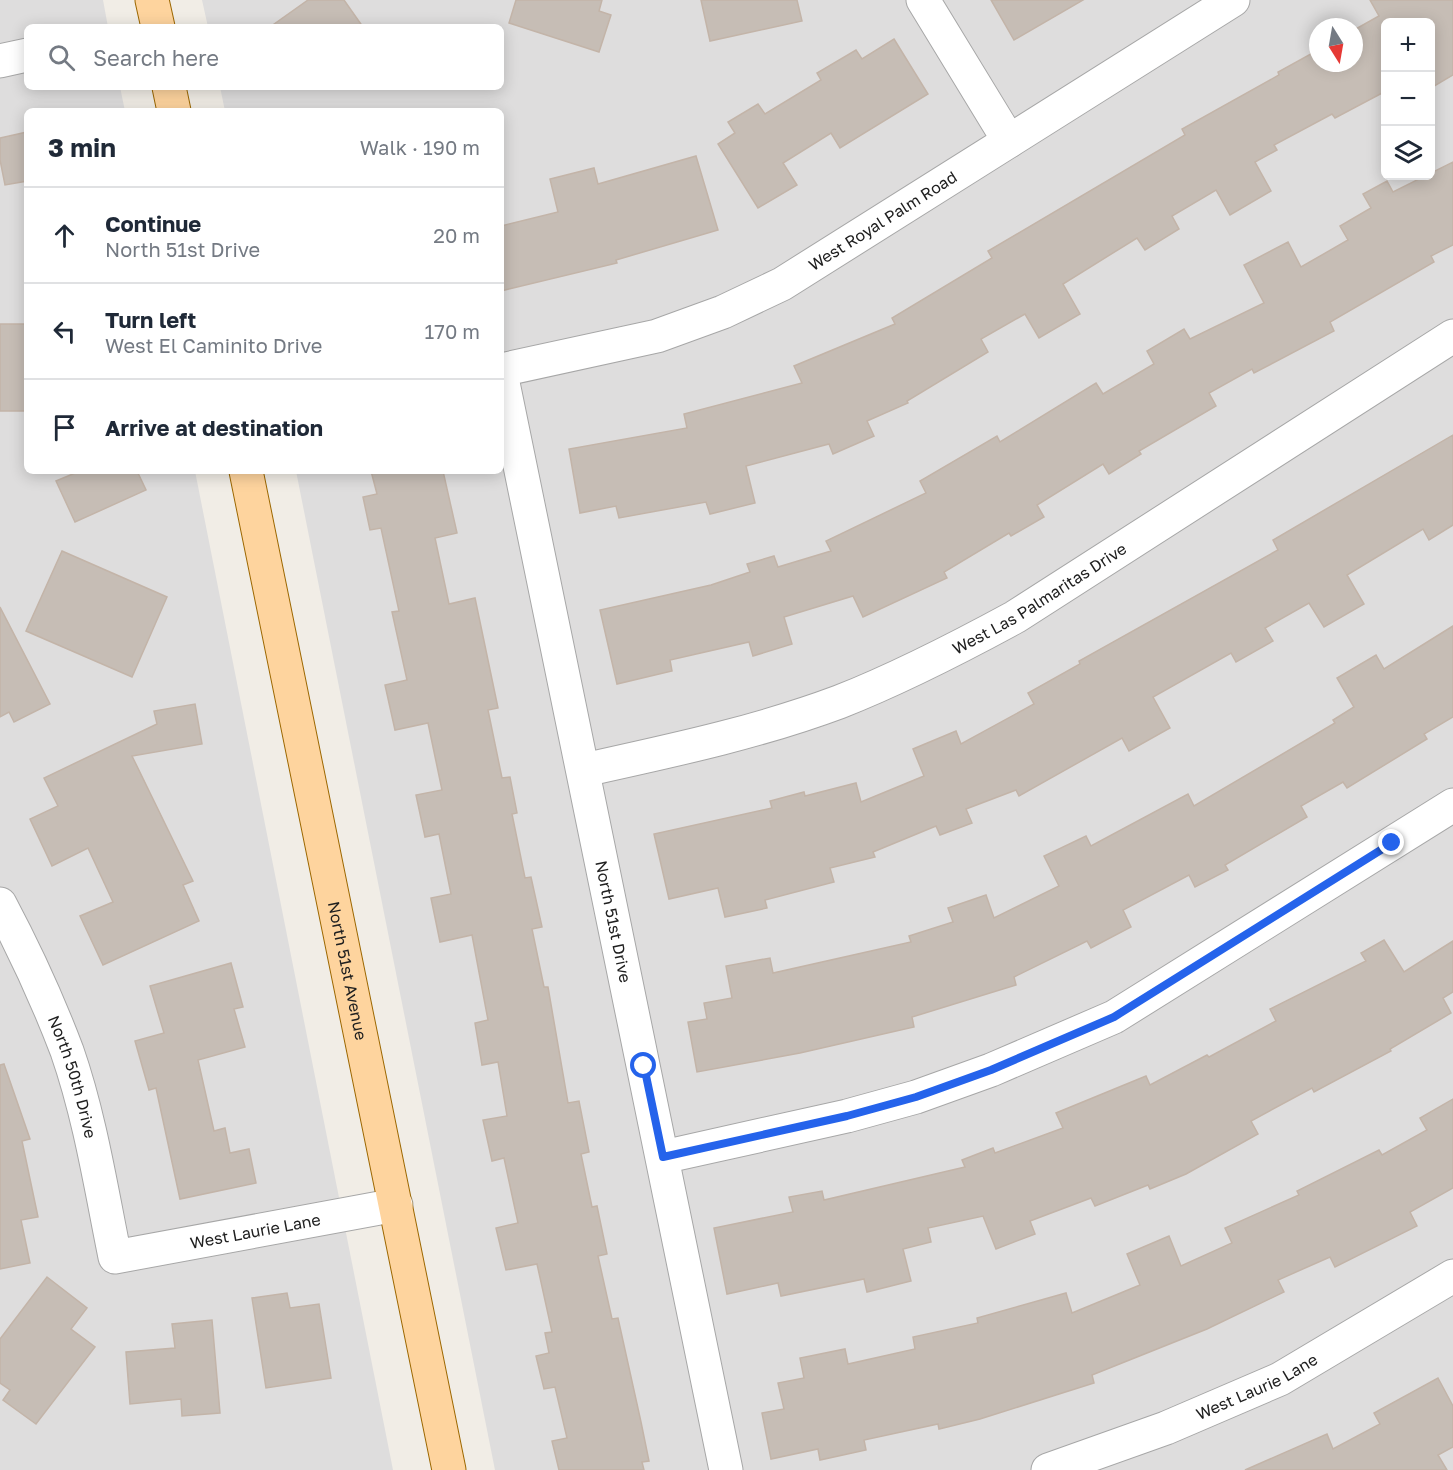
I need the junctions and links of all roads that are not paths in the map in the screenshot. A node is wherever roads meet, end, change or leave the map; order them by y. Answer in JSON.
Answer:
{"nodes":[{"id":1,"x":923,"y":0,"type":"edge"},
{"id":2,"x":1233,"y":0,"type":"edge"},
{"id":3,"x":24,"y":56,"type":"edge"},
{"id":4,"x":0,"y":61,"type":"edge"},
{"id":5,"x":170,"y":90,"type":"edge"},
{"id":6,"x":173,"y":108,"type":"edge"},
{"id":7,"x":1009,"y":141,"type":"junction"},
{"id":8,"x":1453,"y":336,"type":"edge"},
{"id":9,"x":504,"y":371,"type":"edge"},
{"id":10,"x":504,"y":386,"type":"edge"},
{"id":11,"x":247,"y":474,"type":"edge"},
{"id":12,"x":584,"y":770,"type":"junction"},
{"id":13,"x":1453,"y":805,"type":"edge"},
{"id":14,"x":0,"y":904,"type":"edge"},
{"id":15,"x":663,"y":1157,"type":"junction"},
{"id":16,"x":396,"y":1205,"type":"junction"},
{"id":17,"x":116,"y":1257,"type":"joint"},
{"id":18,"x":1453,"y":1276,"type":"edge"},
{"id":19,"x":448,"y":1470,"type":"edge"},
{"id":20,"x":726,"y":1470,"type":"edge"},
{"id":21,"x":1048,"y":1470,"type":"edge"}],
"edges":[{"from":1,"to":7,"type":"street"},
{"from":2,"to":7,"type":"street","name":"West Royal Palm Road"},
{"from":3,"to":4,"type":"street"},
{"from":5,"to":6,"type":"main road"},
{"from":7,"to":9,"type":"street","name":"West Royal Palm Road"},
{"from":8,"to":12,"type":"street","name":"West Las Palmaritas Drive"},
{"from":10,"to":12,"type":"street","name":"North 51st Drive"},
{"from":11,"to":16,"type":"main road","name":"North 51st Avenue"},
{"from":12,"to":15,"type":"street","name":"North 51st Drive"},
{"from":13,"to":15,"type":"street"},
{"from":14,"to":17,"type":"street","name":"North 50th Drive"},
{"from":15,"to":20,"type":"street","name":"North 51st Drive"},
{"from":16,"to":17,"type":"street","name":"West Laurie Lane"},
{"from":16,"to":19,"type":"main road","name":"North 51st Avenue"},
{"from":18,"to":21,"type":"street","name":"West Laurie Lane"}]}
